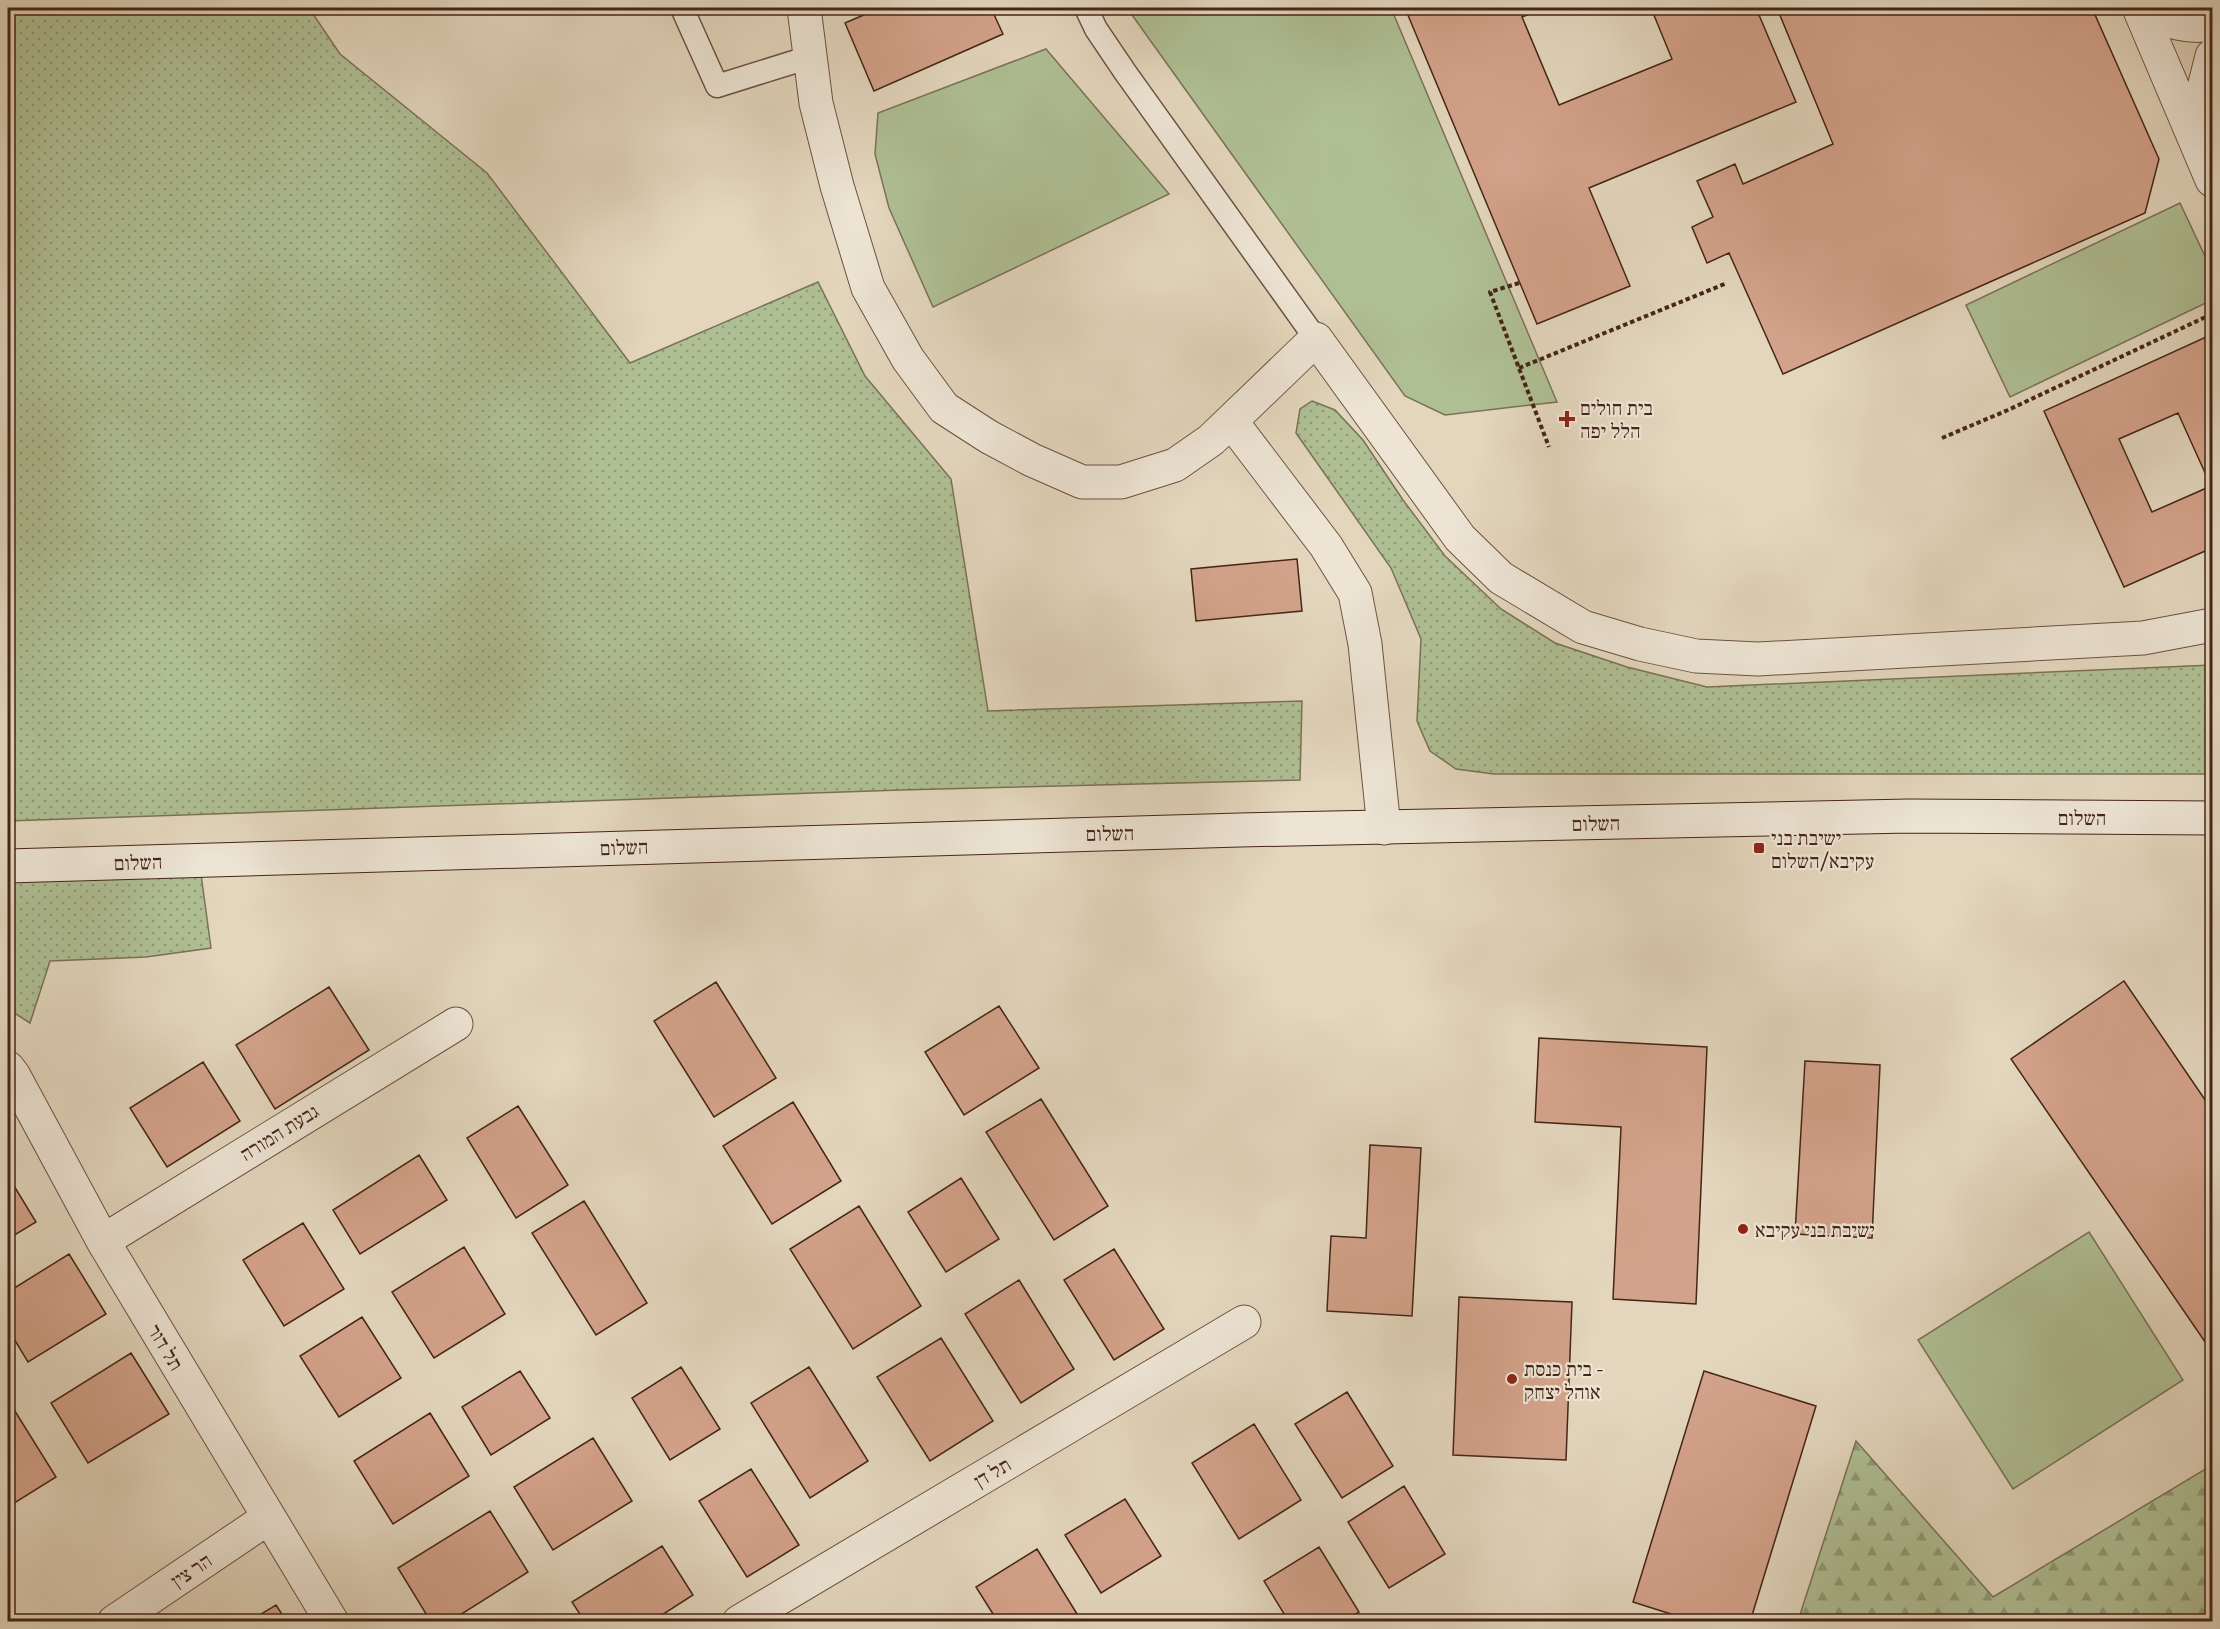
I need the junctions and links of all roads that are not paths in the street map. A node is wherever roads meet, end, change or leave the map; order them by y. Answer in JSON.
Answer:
{"nodes":[{"id":1,"x":682,"y":8,"type":"edge"},
{"id":2,"x":804,"y":8,"type":"edge"},
{"id":3,"x":1086,"y":8,"type":"edge"},
{"id":4,"x":2139,"y":8,"type":"edge"},
{"id":5,"x":2147,"y":8,"type":"edge"},
{"id":6,"x":2212,"y":24,"type":"edge"},
{"id":7,"x":2212,"y":56,"type":"edge"},
{"id":8,"x":810,"y":57,"type":"junction"},
{"id":9,"x":2207,"y":166,"type":"edge"},
{"id":10,"x":1316,"y":339,"type":"junction"},
{"id":11,"x":1231,"y":421,"type":"junction"},
{"id":12,"x":2212,"y":625,"type":"edge"},
{"id":13,"x":2212,"y":818,"type":"edge"},
{"id":14,"x":1384,"y":828,"type":"junction"},
{"id":15,"x":8,"y":866,"type":"edge"},
{"id":16,"x":456,"y":1024,"type":"dead end"},
{"id":17,"x":8,"y":1068,"type":"edge"},
{"id":18,"x":103,"y":1241,"type":"junction"},
{"id":19,"x":1244,"y":1322,"type":"dead end"},
{"id":20,"x":268,"y":1518,"type":"junction"},
{"id":21,"x":114,"y":1622,"type":"edge"},
{"id":22,"x":332,"y":1622,"type":"edge"},
{"id":23,"x":740,"y":1622,"type":"edge"}],
"edges":[{"from":1,"to":8,"type":"lane"},
{"from":2,"to":8,"type":"street"},
{"from":3,"to":10,"type":"lane"},
{"from":4,"to":9,"type":"street"},
{"from":5,"to":6,"type":"street"},
{"from":7,"to":9,"type":"street"},
{"from":8,"to":11,"type":"street"},
{"from":10,"to":11,"type":"street"},
{"from":10,"to":12,"type":"street"},
{"from":11,"to":14,"type":"street"},
{"from":13,"to":14,"type":"street","name":"השלום"},
{"from":14,"to":15,"type":"street","name":"השלום"},
{"from":16,"to":18,"type":"street","name":"גבעת המורה"},
{"from":17,"to":18,"type":"street","name":"תל דור"},
{"from":18,"to":20,"type":"street","name":"תל דור"},
{"from":19,"to":23,"type":"street","name":"תל דן"},
{"from":20,"to":21,"type":"street","name":"הר צין"},
{"from":20,"to":22,"type":"street","name":"תל דור"}]}
